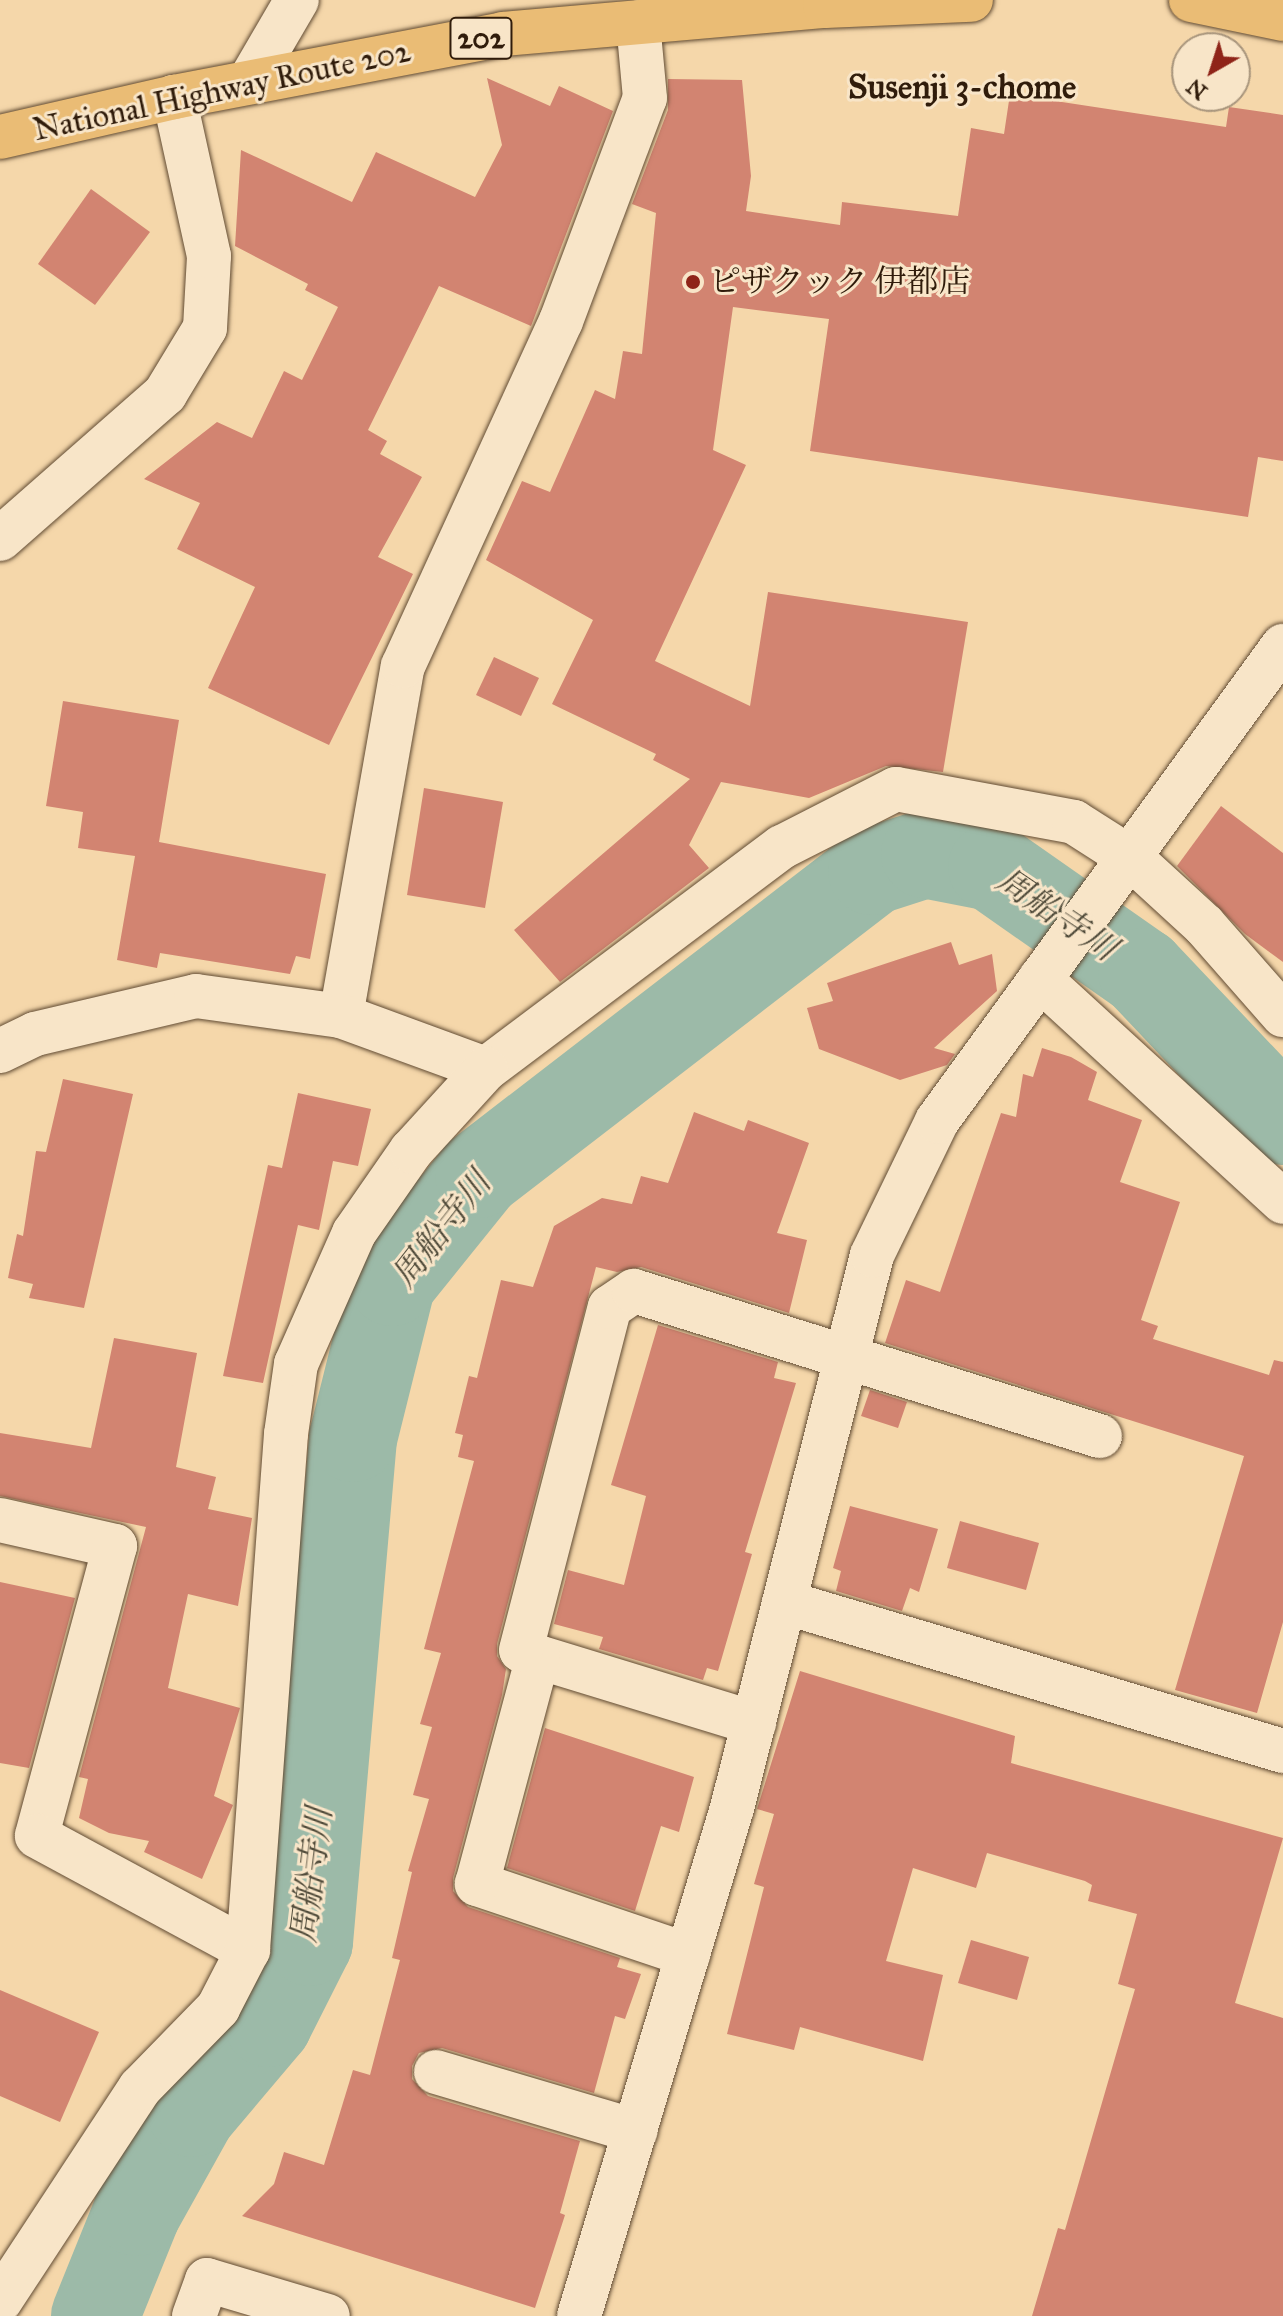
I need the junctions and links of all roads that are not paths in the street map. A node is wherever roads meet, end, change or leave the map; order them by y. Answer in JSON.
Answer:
{"nodes":[{"id":1,"x":297,"y":0,"type":"edge"},
{"id":2,"x":971,"y":0,"type":"edge"},
{"id":3,"x":1191,"y":0,"type":"edge"},
{"id":4,"x":1283,"y":19,"type":"edge"},
{"id":5,"x":638,"y":22,"type":"junction"},
{"id":6,"x":249,"y":82,"type":"junction"},
{"id":7,"x":174,"y":97,"type":"junction"},
{"id":8,"x":0,"y":137,"type":"edge"},
{"id":9,"x":0,"y":539,"type":"edge"},
{"id":10,"x":1283,"y":646,"type":"edge"},
{"id":11,"x":1132,"y":859,"type":"junction"},
{"id":12,"x":1040,"y":979,"type":"junction"},
{"id":13,"x":1283,"y":1015,"type":"edge"},
{"id":14,"x":341,"y":1016,"type":"junction"},
{"id":15,"x":0,"y":1051,"type":"edge"},
{"id":16,"x":486,"y":1069,"type":"junction"},
{"id":17,"x":1283,"y":1202,"type":"edge"},
{"id":18,"x":845,"y":1360,"type":"junction"},
{"id":19,"x":1100,"y":1436,"type":"dead end"},
{"id":20,"x":0,"y":1520,"type":"edge"},
{"id":21,"x":784,"y":1602,"type":"junction"},
{"id":22,"x":538,"y":1657,"type":"junction"},
{"id":23,"x":754,"y":1723,"type":"junction"},
{"id":24,"x":1281,"y":1741,"type":"edge"},
{"id":25,"x":248,"y":1950,"type":"junction"},
{"id":26,"x":688,"y":1955,"type":"junction"},
{"id":27,"x":436,"y":2072,"type":"dead end"},
{"id":28,"x":635,"y":2131,"type":"junction"},
{"id":29,"x":0,"y":2301,"type":"edge"},
{"id":30,"x":194,"y":2316,"type":"edge"},
{"id":31,"x":328,"y":2316,"type":"edge"},
{"id":32,"x":579,"y":2316,"type":"edge"}],
"edges":[{"from":1,"to":6,"type":"street"},
{"from":2,"to":5,"type":"highway","name":"National Highway Route 202","number":"202"},
{"from":3,"to":4,"type":"highway"},
{"from":5,"to":6,"type":"highway","name":"National Highway Route 202","number":"202"},
{"from":5,"to":14,"type":"street"},
{"from":6,"to":7,"type":"highway","name":"National Highway Route 202","number":"202"},
{"from":7,"to":8,"type":"highway","name":"National Highway Route 202","number":"202"},
{"from":7,"to":9,"type":"street"},
{"from":10,"to":11,"type":"street"},
{"from":11,"to":12,"type":"street"},
{"from":11,"to":13,"type":"street"},
{"from":11,"to":16,"type":"street"},
{"from":12,"to":17,"type":"street"},
{"from":12,"to":18,"type":"street"},
{"from":14,"to":15,"type":"street"},
{"from":14,"to":16,"type":"street"},
{"from":16,"to":25,"type":"street"},
{"from":18,"to":19,"type":"street"},
{"from":18,"to":21,"type":"street"},
{"from":18,"to":22,"type":"street"},
{"from":20,"to":25,"type":"street"},
{"from":21,"to":23,"type":"street"},
{"from":21,"to":24,"type":"street"},
{"from":22,"to":23,"type":"street"},
{"from":22,"to":26,"type":"street"},
{"from":23,"to":26,"type":"street"},
{"from":25,"to":29,"type":"street"},
{"from":26,"to":28,"type":"street"},
{"from":27,"to":28,"type":"street"},
{"from":28,"to":32,"type":"street"},
{"from":30,"to":31,"type":"street"}]}
